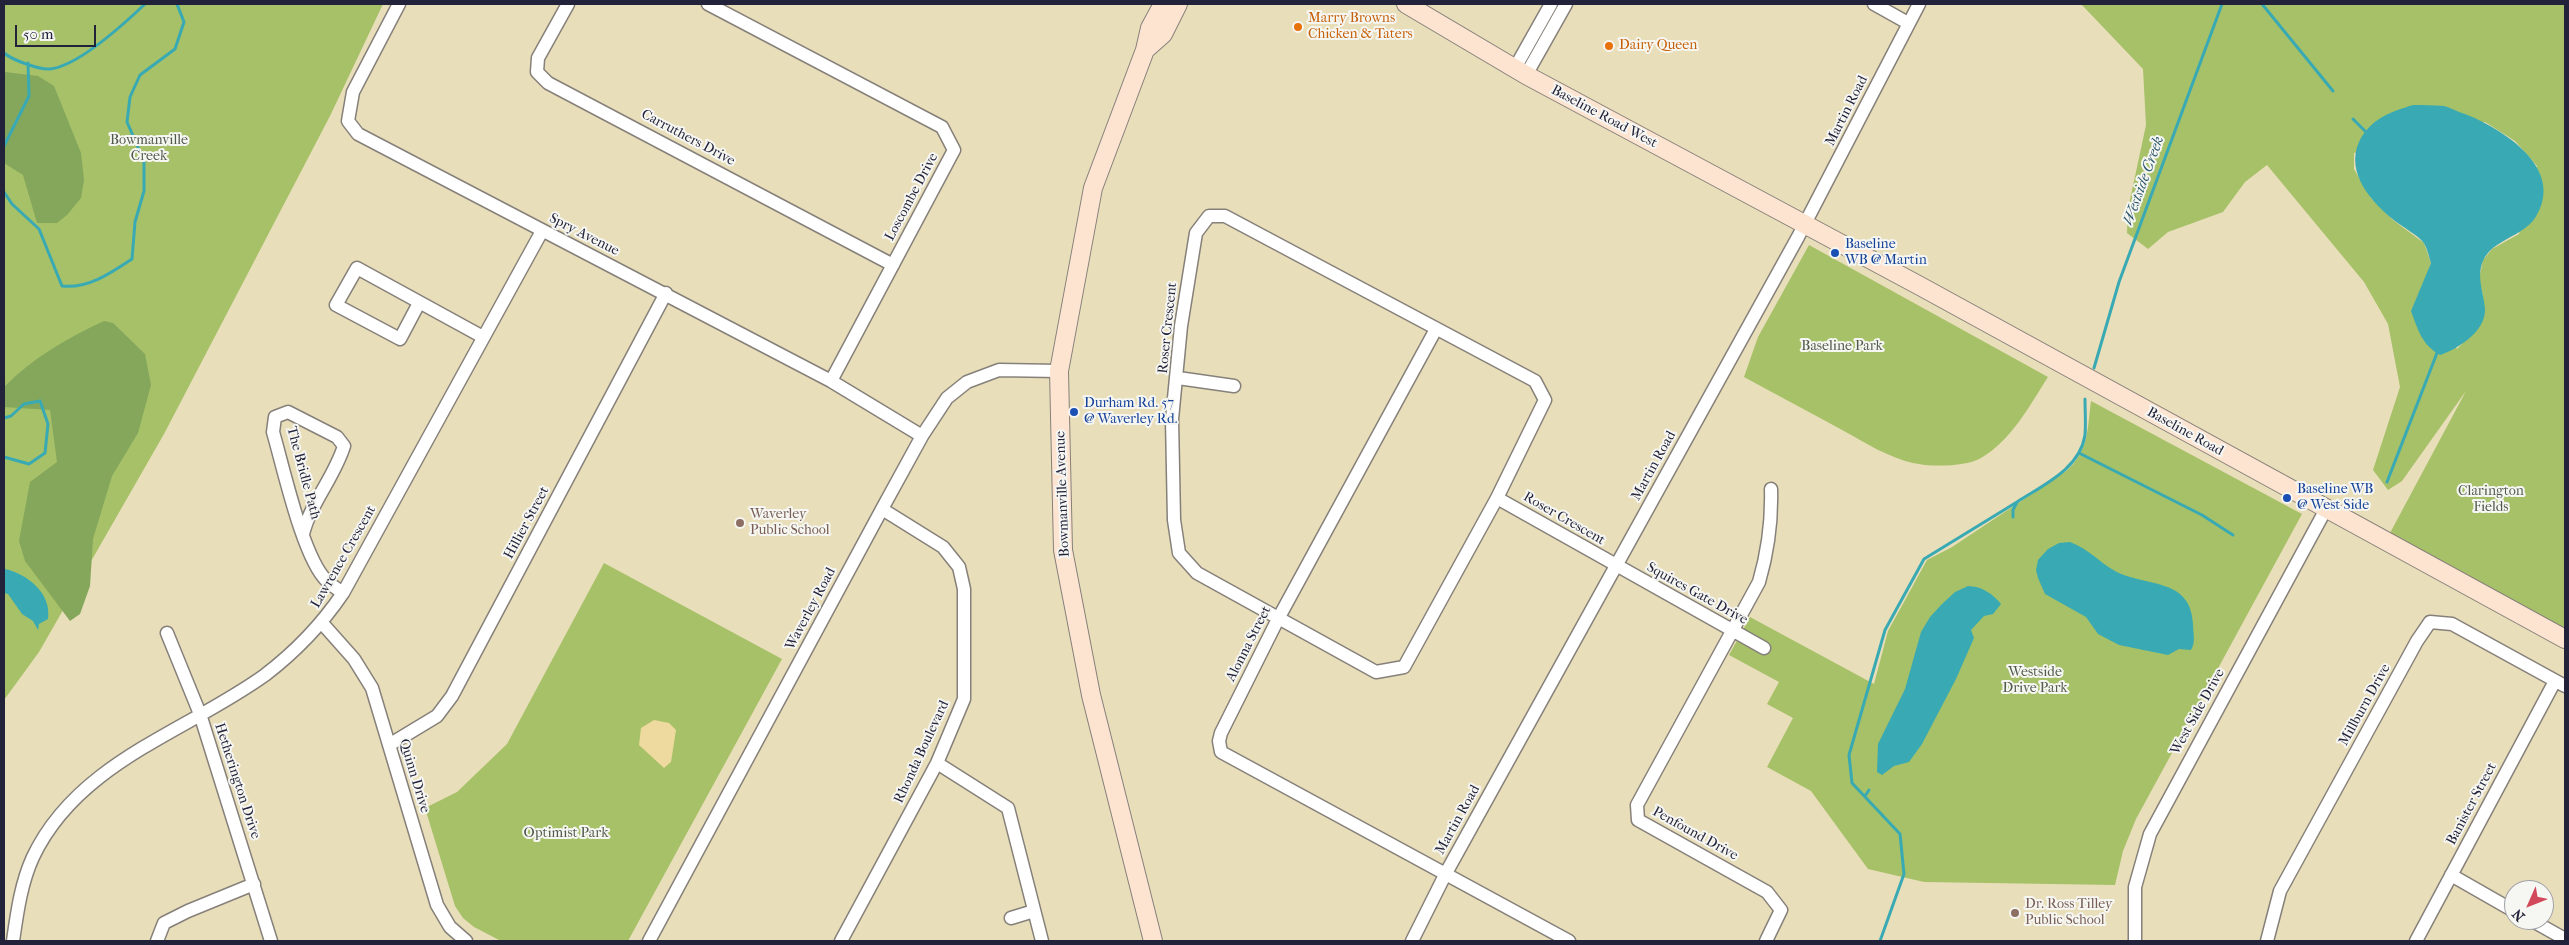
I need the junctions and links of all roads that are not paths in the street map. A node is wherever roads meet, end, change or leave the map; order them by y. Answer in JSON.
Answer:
{"nodes":[{"id":1,"x":399,"y":4,"type":"edge"},
{"id":2,"x":568,"y":4,"type":"edge"},
{"id":3,"x":708,"y":4,"type":"edge"},
{"id":4,"x":1163,"y":4,"type":"edge"},
{"id":5,"x":1178,"y":4,"type":"edge"},
{"id":6,"x":1406,"y":4,"type":"edge"},
{"id":7,"x":1551,"y":4,"type":"edge"},
{"id":8,"x":1566,"y":4,"type":"edge"},
{"id":9,"x":1874,"y":4,"type":"edge"},
{"id":10,"x":1919,"y":4,"type":"edge"},
{"id":11,"x":1908,"y":23,"type":"junction"},
{"id":12,"x":1145,"y":50,"type":"junction"},
{"id":13,"x":1520,"y":72,"type":"junction"},
{"id":14,"x":1805,"y":224,"type":"junction"},
{"id":15,"x":542,"y":231,"type":"junction"},
{"id":16,"x":893,"y":265,"type":"junction"},
{"id":17,"x":666,"y":293,"type":"junction"},
{"id":18,"x":419,"y":303,"type":"junction"},
{"id":19,"x":1436,"y":329,"type":"junction"},
{"id":20,"x":483,"y":336,"type":"junction"},
{"id":21,"x":1059,"y":371,"type":"junction"},
{"id":22,"x":1178,"y":378,"type":"junction"},
{"id":23,"x":831,"y":381,"type":"junction"},
{"id":24,"x":1234,"y":386,"type":"dead end"},
{"id":25,"x":922,"y":436,"type":"junction"},
{"id":26,"x":1771,"y":489,"type":"dead end"},
{"id":27,"x":1497,"y":498,"type":"junction"},
{"id":28,"x":882,"y":509,"type":"junction"},
{"id":29,"x":2326,"y":509,"type":"junction"},
{"id":30,"x":303,"y":534,"type":"junction"},
{"id":31,"x":1616,"y":566,"type":"junction"},
{"id":32,"x":343,"y":593,"type":"junction"},
{"id":33,"x":1278,"y":619,"type":"junction"},
{"id":34,"x":322,"y":623,"type":"junction"},
{"id":35,"x":1733,"y":632,"type":"junction"},
{"id":36,"x":167,"y":633,"type":"dead end"},
{"id":37,"x":2565,"y":639,"type":"edge"},
{"id":38,"x":1764,"y":648,"type":"dead end"},
{"id":39,"x":2560,"y":684,"type":"edge"},
{"id":40,"x":200,"y":714,"type":"junction"},
{"id":41,"x":390,"y":744,"type":"junction"},
{"id":42,"x":937,"y":763,"type":"junction"},
{"id":43,"x":1446,"y":873,"type":"junction"},
{"id":44,"x":2451,"y":875,"type":"junction"},
{"id":45,"x":254,"y":884,"type":"junction"},
{"id":46,"x":2504,"y":905,"type":"edge"},
{"id":47,"x":1034,"y":911,"type":"junction"},
{"id":48,"x":1011,"y":918,"type":"dead end"},
{"id":49,"x":2549,"y":930,"type":"edge"},
{"id":50,"x":2565,"y":939,"type":"edge"},
{"id":51,"x":12,"y":941,"type":"edge"},
{"id":52,"x":157,"y":941,"type":"edge"},
{"id":53,"x":271,"y":941,"type":"edge"},
{"id":54,"x":466,"y":941,"type":"edge"},
{"id":55,"x":649,"y":941,"type":"edge"},
{"id":56,"x":841,"y":941,"type":"edge"},
{"id":57,"x":1042,"y":941,"type":"edge"},
{"id":58,"x":1153,"y":941,"type":"edge"},
{"id":59,"x":1412,"y":941,"type":"edge"},
{"id":60,"x":1570,"y":941,"type":"edge"},
{"id":61,"x":1766,"y":941,"type":"edge"},
{"id":62,"x":2135,"y":941,"type":"edge"},
{"id":63,"x":2267,"y":941,"type":"edge"},
{"id":64,"x":2416,"y":941,"type":"edge"}],
"edges":[{"from":1,"to":15,"type":"street","name":"Spry Avenue"},
{"from":2,"to":16,"type":"street","name":"Carruthers Drive"},
{"from":3,"to":16,"type":"street","name":"Loscombe Drive"},
{"from":4,"to":12,"type":"street","name":"Bowmanville Avenue"},
{"from":5,"to":12,"type":"street","name":"Bowmanville Avenue"},
{"from":6,"to":13,"type":"street","name":"Baseline Road West"},
{"from":7,"to":13,"type":"street"},
{"from":8,"to":13,"type":"street"},
{"from":9,"to":11,"type":"street"},
{"from":10,"to":11,"type":"street","name":"Martin Road"},
{"from":11,"to":14,"type":"street","name":"Martin Road"},
{"from":12,"to":21,"type":"street","name":"Bowmanville Avenue"},
{"from":13,"to":14,"type":"street","name":"Baseline Road West"},
{"from":14,"to":29,"type":"street","name":"Baseline Road"},
{"from":14,"to":31,"type":"street","name":"Martin Road"},
{"from":15,"to":17,"type":"street","name":"Spry Avenue"},
{"from":15,"to":20,"type":"street","name":"Lawrence Crescent"},
{"from":16,"to":23,"type":"street","name":"Loscombe Drive"},
{"from":17,"to":23,"type":"street","name":"Spry Avenue"},
{"from":17,"to":41,"type":"street","name":"Hillier Street"},
{"from":18,"to":18,"type":"street"},
{"from":18,"to":20,"type":"street"},
{"from":19,"to":22,"type":"street","name":"Roser Crescent"},
{"from":19,"to":27,"type":"street","name":"Roser Crescent"},
{"from":19,"to":33,"type":"street","name":"Alonna Street"},
{"from":20,"to":32,"type":"street","name":"Lawrence Crescent"},
{"from":21,"to":25,"type":"street","name":"Waverley Road"},
{"from":21,"to":58,"type":"street","name":"Bowmanville Avenue"},
{"from":22,"to":24,"type":"street"},
{"from":22,"to":33,"type":"street","name":"Roser Crescent"},
{"from":23,"to":25,"type":"street","name":"Spry Avenue"},
{"from":25,"to":28,"type":"street","name":"Waverley Road"},
{"from":26,"to":35,"type":"street"},
{"from":27,"to":31,"type":"street","name":"Roser Crescent"},
{"from":27,"to":33,"type":"street","name":"Roser Crescent"},
{"from":28,"to":42,"type":"street","name":"Rhonda Boulevard"},
{"from":28,"to":55,"type":"street","name":"Waverley Road"},
{"from":29,"to":37,"type":"street","name":"Baseline Road"},
{"from":29,"to":62,"type":"street","name":"West Side Drive"},
{"from":30,"to":30,"type":"street","name":"The Bridle Path"},
{"from":30,"to":32,"type":"street","name":"The Bridle Path"},
{"from":31,"to":35,"type":"street","name":"Squires Gate Drive"},
{"from":31,"to":43,"type":"street","name":"Martin Road"},
{"from":32,"to":34,"type":"street","name":"Lawrence Crescent"},
{"from":33,"to":43,"type":"street","name":"Alonna Street"},
{"from":34,"to":40,"type":"street","name":"Lawrence Crescent"},
{"from":34,"to":41,"type":"street","name":"Quinn Drive"},
{"from":35,"to":38,"type":"street","name":"Squires Gate Drive"},
{"from":35,"to":61,"type":"street","name":"Penfound Drive"},
{"from":36,"to":40,"type":"street","name":"Hetherington Drive"},
{"from":39,"to":44,"type":"street","name":"Banister Street"},
{"from":39,"to":63,"type":"street","name":"Millburn Drive"},
{"from":40,"to":45,"type":"street","name":"Hetherington Drive"},
{"from":40,"to":51,"type":"street","name":"Lawrence Crescent"},
{"from":41,"to":54,"type":"street","name":"Quinn Drive"},
{"from":42,"to":47,"type":"street"},
{"from":42,"to":56,"type":"street","name":"Rhonda Boulevard"},
{"from":43,"to":59,"type":"street","name":"Martin Road"},
{"from":43,"to":60,"type":"street"},
{"from":44,"to":46,"type":"street"},
{"from":44,"to":64,"type":"street","name":"Banister Street"},
{"from":45,"to":52,"type":"street"},
{"from":45,"to":53,"type":"street","name":"Hetherington Drive"},
{"from":47,"to":48,"type":"street"},
{"from":47,"to":57,"type":"street"},
{"from":49,"to":50,"type":"street"}]}
